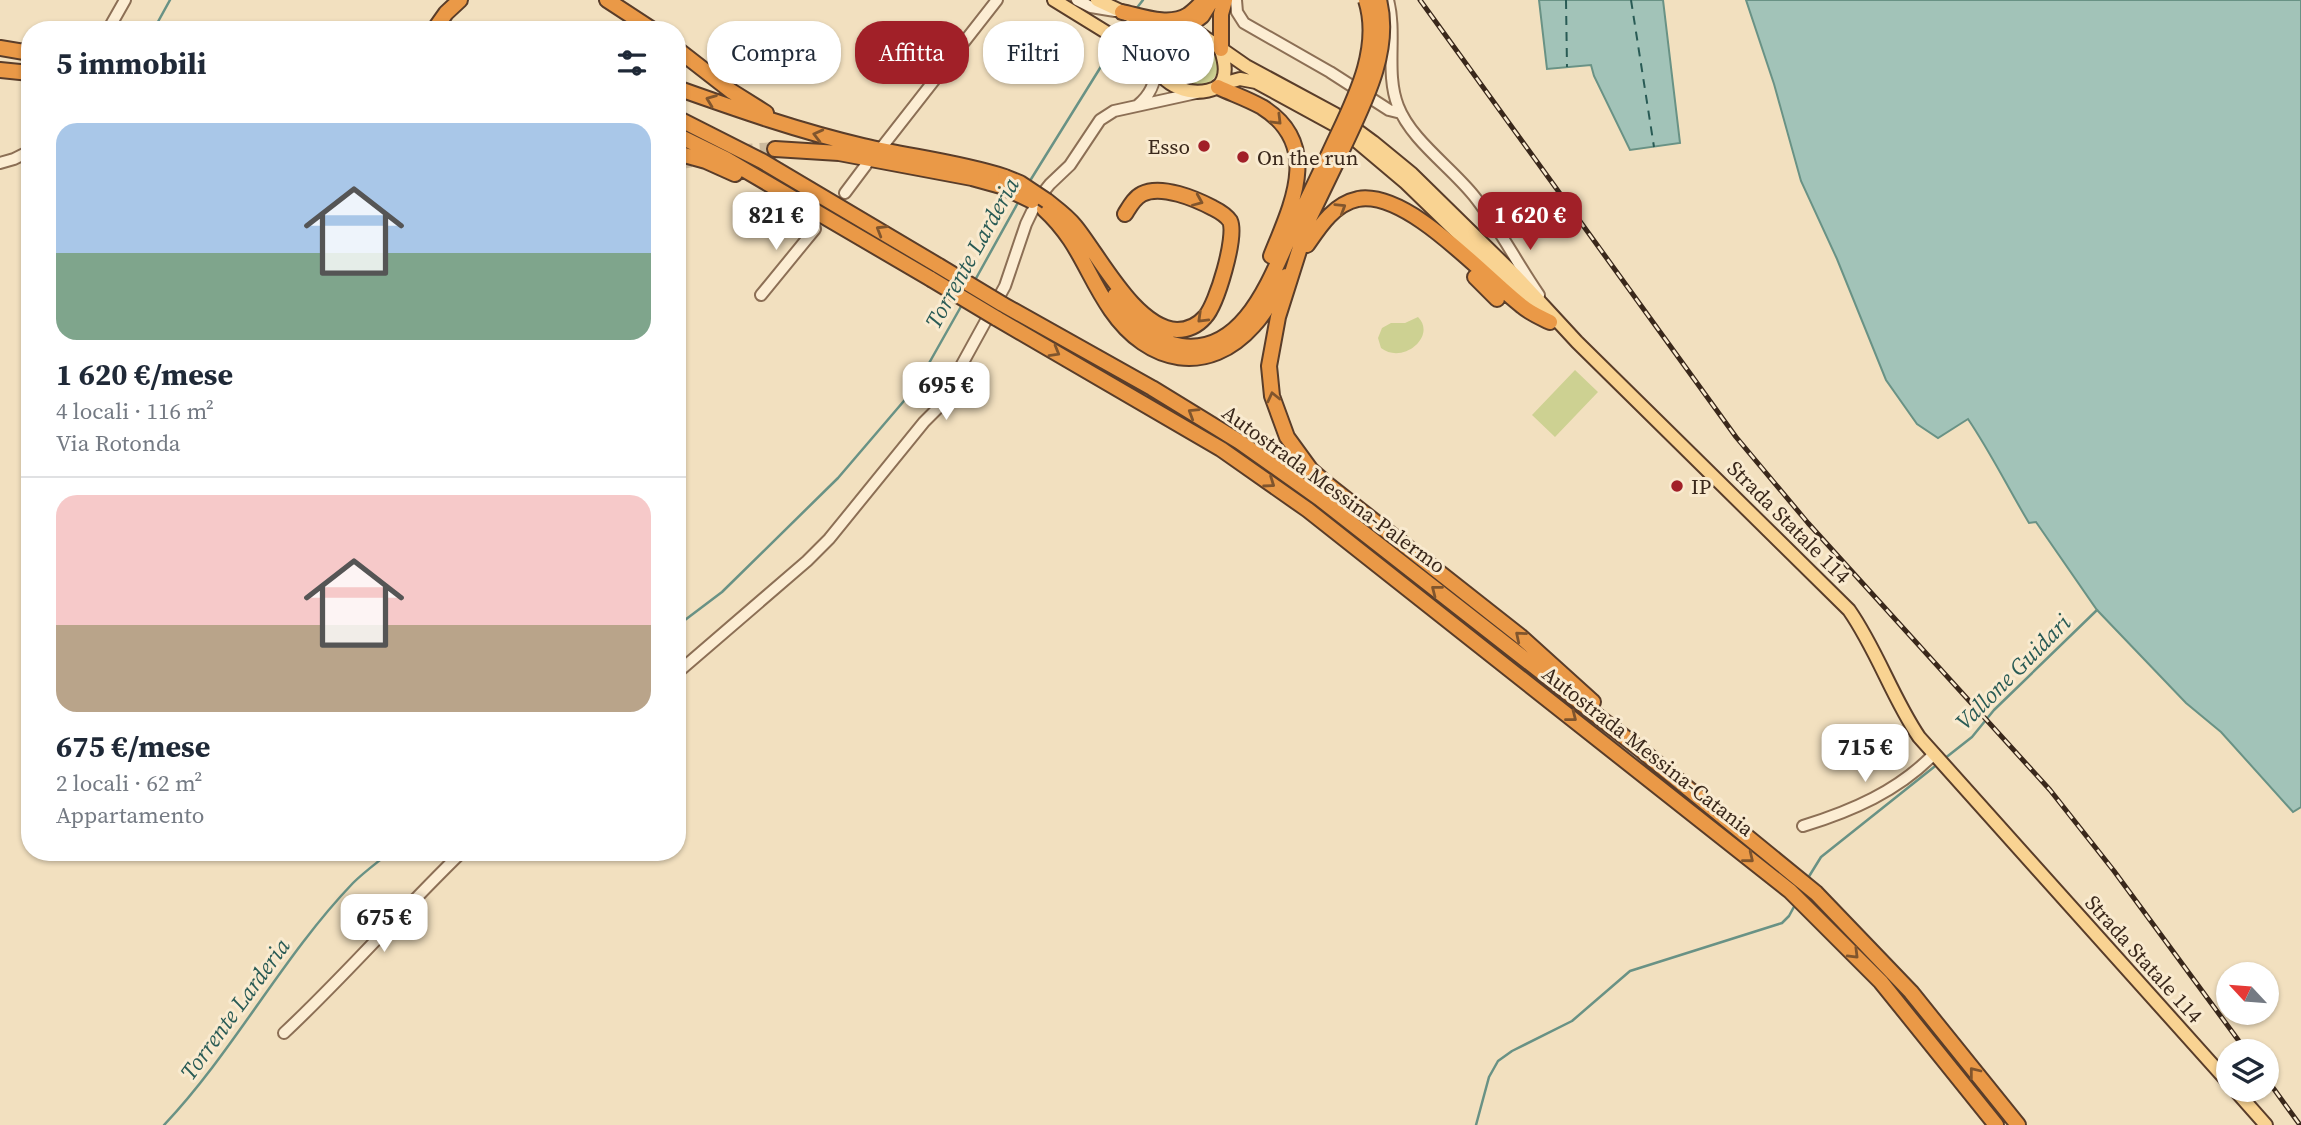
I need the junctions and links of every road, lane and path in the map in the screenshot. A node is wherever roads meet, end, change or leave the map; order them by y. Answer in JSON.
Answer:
{"nodes":[{"id":1,"x":125,"y":0,"type":"edge"},
{"id":2,"x":460,"y":0,"type":"edge"},
{"id":3,"x":607,"y":0,"type":"edge"},
{"id":4,"x":1054,"y":0,"type":"edge"},
{"id":5,"x":1077,"y":0,"type":"edge"},
{"id":6,"x":1097,"y":0,"type":"edge"},
{"id":7,"x":1205,"y":0,"type":"edge"},
{"id":8,"x":1212,"y":0,"type":"edge"},
{"id":9,"x":1225,"y":0,"type":"edge"},
{"id":10,"x":1236,"y":0,"type":"edge"},
{"id":11,"x":1366,"y":0,"type":"edge"},
{"id":12,"x":1378,"y":0,"type":"edge"},
{"id":13,"x":1388,"y":0,"type":"edge"},
{"id":14,"x":998,"y":3,"type":"edge"},
{"id":15,"x":1122,"y":12,"type":"junction"},
{"id":16,"x":113,"y":21,"type":"edge"},
{"id":17,"x":440,"y":21,"type":"edge"},
{"id":18,"x":639,"y":21,"type":"edge"},
{"id":19,"x":1142,"y":21,"type":"edge"},
{"id":20,"x":1194,"y":21,"type":"edge"},
{"id":21,"x":1098,"y":27,"type":"edge"},
{"id":22,"x":1214,"y":44,"type":"edge"},
{"id":23,"x":0,"y":48,"type":"edge"},
{"id":24,"x":1221,"y":49,"type":"junction"},
{"id":25,"x":21,"y":51,"type":"edge"},
{"id":26,"x":686,"y":56,"type":"edge"},
{"id":27,"x":0,"y":70,"type":"edge"},
{"id":28,"x":21,"y":73,"type":"edge"},
{"id":29,"x":1153,"y":84,"type":"edge"},
{"id":30,"x":1171,"y":84,"type":"edge"},
{"id":31,"x":1220,"y":86,"type":"junction"},
{"id":32,"x":686,"y":91,"type":"edge"},
{"id":33,"x":1196,"y":93,"type":"junction"},
{"id":34,"x":1138,"y":105,"type":"junction"},
{"id":35,"x":1401,"y":113,"type":"junction"},
{"id":36,"x":686,"y":123,"type":"edge"},
{"id":37,"x":792,"y":128,"type":"junction"},
{"id":38,"x":686,"y":140,"type":"edge"},
{"id":39,"x":882,"y":146,"type":"dead end"},
{"id":40,"x":775,"y":149,"type":"tunnel mouth"},
{"id":41,"x":686,"y":155,"type":"edge"},
{"id":42,"x":21,"y":156,"type":"edge"},
{"id":43,"x":1332,"y":158,"type":"junction"},
{"id":44,"x":0,"y":163,"type":"edge"},
{"id":45,"x":866,"y":165,"type":"dead end"},
{"id":46,"x":1003,"y":182,"type":"junction"},
{"id":47,"x":845,"y":193,"type":"dead end"},
{"id":48,"x":1046,"y":205,"type":"junction"},
{"id":49,"x":1482,"y":206,"type":"junction"},
{"id":50,"x":1125,"y":214,"type":"dead end"},
{"id":51,"x":1426,"y":226,"type":"junction"},
{"id":52,"x":815,"y":229,"type":"dead end"},
{"id":53,"x":1507,"y":243,"type":"junction"},
{"id":54,"x":1490,"y":256,"type":"junction"},
{"id":55,"x":1096,"y":257,"type":"junction"},
{"id":56,"x":1297,"y":259,"type":"junction"},
{"id":57,"x":917,"y":271,"type":"junction"},
{"id":58,"x":1490,"y":279,"type":"junction"},
{"id":59,"x":761,"y":295,"type":"dead end"},
{"id":60,"x":1497,"y":299,"type":"joint"},
{"id":61,"x":1551,"y":319,"type":"junction"},
{"id":62,"x":1233,"y":330,"type":"junction"},
{"id":63,"x":1490,"y":632,"type":"joint"},
{"id":64,"x":1480,"y":645,"type":"joint"},
{"id":65,"x":686,"y":665,"type":"edge"},
{"id":66,"x":1641,"y":750,"type":"junction"},
{"id":67,"x":1939,"y":760,"type":"junction"},
{"id":68,"x":1803,"y":826,"type":"dead end"},
{"id":69,"x":453,"y":861,"type":"edge"},
{"id":70,"x":284,"y":1032,"type":"dead end"},
{"id":71,"x":2216,"y":1069,"type":"edge"},
{"id":72,"x":2246,"y":1102,"type":"edge"},
{"id":73,"x":1996,"y":1125,"type":"edge"},
{"id":74,"x":2018,"y":1125,"type":"edge"},
{"id":75,"x":2266,"y":1125,"type":"edge"}],
"edges":[{"from":1,"to":16,"type":"street"},
{"from":2,"to":17,"type":"highway"},
{"from":3,"to":18,"type":"highway"},
{"from":4,"to":21,"type":"main road"},
{"from":5,"to":15,"type":"street"},
{"from":6,"to":15,"type":"main road"},
{"from":7,"to":15,"type":"highway"},
{"from":8,"to":20,"type":"highway"},
{"from":9,"to":24,"type":"highway"},
{"from":10,"to":35,"type":"street"},
{"from":11,"to":43,"type":"highway","bridge":true},
{"from":12,"to":43,"type":"highway","bridge":true},
{"from":13,"to":35,"type":"street"},
{"from":14,"to":39,"type":"street"},
{"from":15,"to":19,"type":"main road"},
{"from":22,"to":24,"type":"main road"},
{"from":23,"to":25,"type":"highway"},
{"from":24,"to":31,"type":"main road"},
{"from":24,"to":54,"type":"main road","name":"Strada Statale 114"},
{"from":26,"to":37,"type":"highway"},
{"from":27,"to":28,"type":"highway"},
{"from":29,"to":34,"type":"street"},
{"from":30,"to":33,"type":"main road"},
{"from":31,"to":33,"type":"main road"},
{"from":31,"to":54,"type":"main road","name":"Strada Statale 114"},
{"from":31,"to":62,"type":"highway","one_way":true},
{"from":37,"to":32,"type":"highway","one_way":true},
{"from":33,"to":34,"type":"street"},
{"from":34,"to":65,"type":"street"},
{"from":35,"to":49,"type":"street"},
{"from":63,"to":36,"type":"highway","name":"Autostrada Messina-Palermo","one_way":true,"bridge":true},
{"from":46,"to":37,"type":"highway","one_way":true},
{"from":38,"to":57,"type":"highway"},
{"from":40,"to":46,"type":"highway"},
{"from":41,"to":57,"type":"highway"},
{"from":42,"to":44,"type":"street"},
{"from":43,"to":56,"type":"highway"},
{"from":43,"to":62,"type":"highway"},
{"from":45,"to":47,"type":"street"},
{"from":46,"to":48,"type":"highway","bridge":true},
{"from":48,"to":55,"type":"highway"},
{"from":48,"to":56,"type":"highway"},
{"from":49,"to":53,"type":"street"},
{"from":49,"to":54,"type":"street"},
{"from":50,"to":55,"type":"highway","one_way":true},
{"from":56,"to":51,"type":"highway","one_way":true},
{"from":51,"to":58,"type":"highway"},
{"from":51,"to":60,"type":"highway"},
{"from":52,"to":59,"type":"street"},
{"from":53,"to":54,"type":"street"},
{"from":53,"to":61,"type":"street"},
{"from":54,"to":58,"type":"street"},
{"from":54,"to":61,"type":"main road","name":"Strada Statale 114"},
{"from":55,"to":62,"type":"highway"},
{"from":66,"to":56,"type":"highway","one_way":true},
{"from":57,"to":64,"type":"highway","name":"Autostrada Messina-Palermo","one_way":true,"bridge":true},
{"from":58,"to":60,"type":"street"},
{"from":58,"to":61,"type":"highway"},
{"from":61,"to":67,"type":"main road","name":"Strada Statale 114"},
{"from":63,"to":66,"type":"highway","name":"Autostrada Messina-Catania"},
{"from":64,"to":73,"type":"highway","name":"Autostrada Messina-Catania","one_way":true},
{"from":74,"to":66,"type":"highway","name":"Autostrada Messina-Catania","one_way":true},
{"from":67,"to":68,"type":"street"},
{"from":67,"to":71,"type":"main road","name":"Strada Statale 114"},
{"from":69,"to":70,"type":"street"},
{"from":72,"to":75,"type":"main road"}]}
